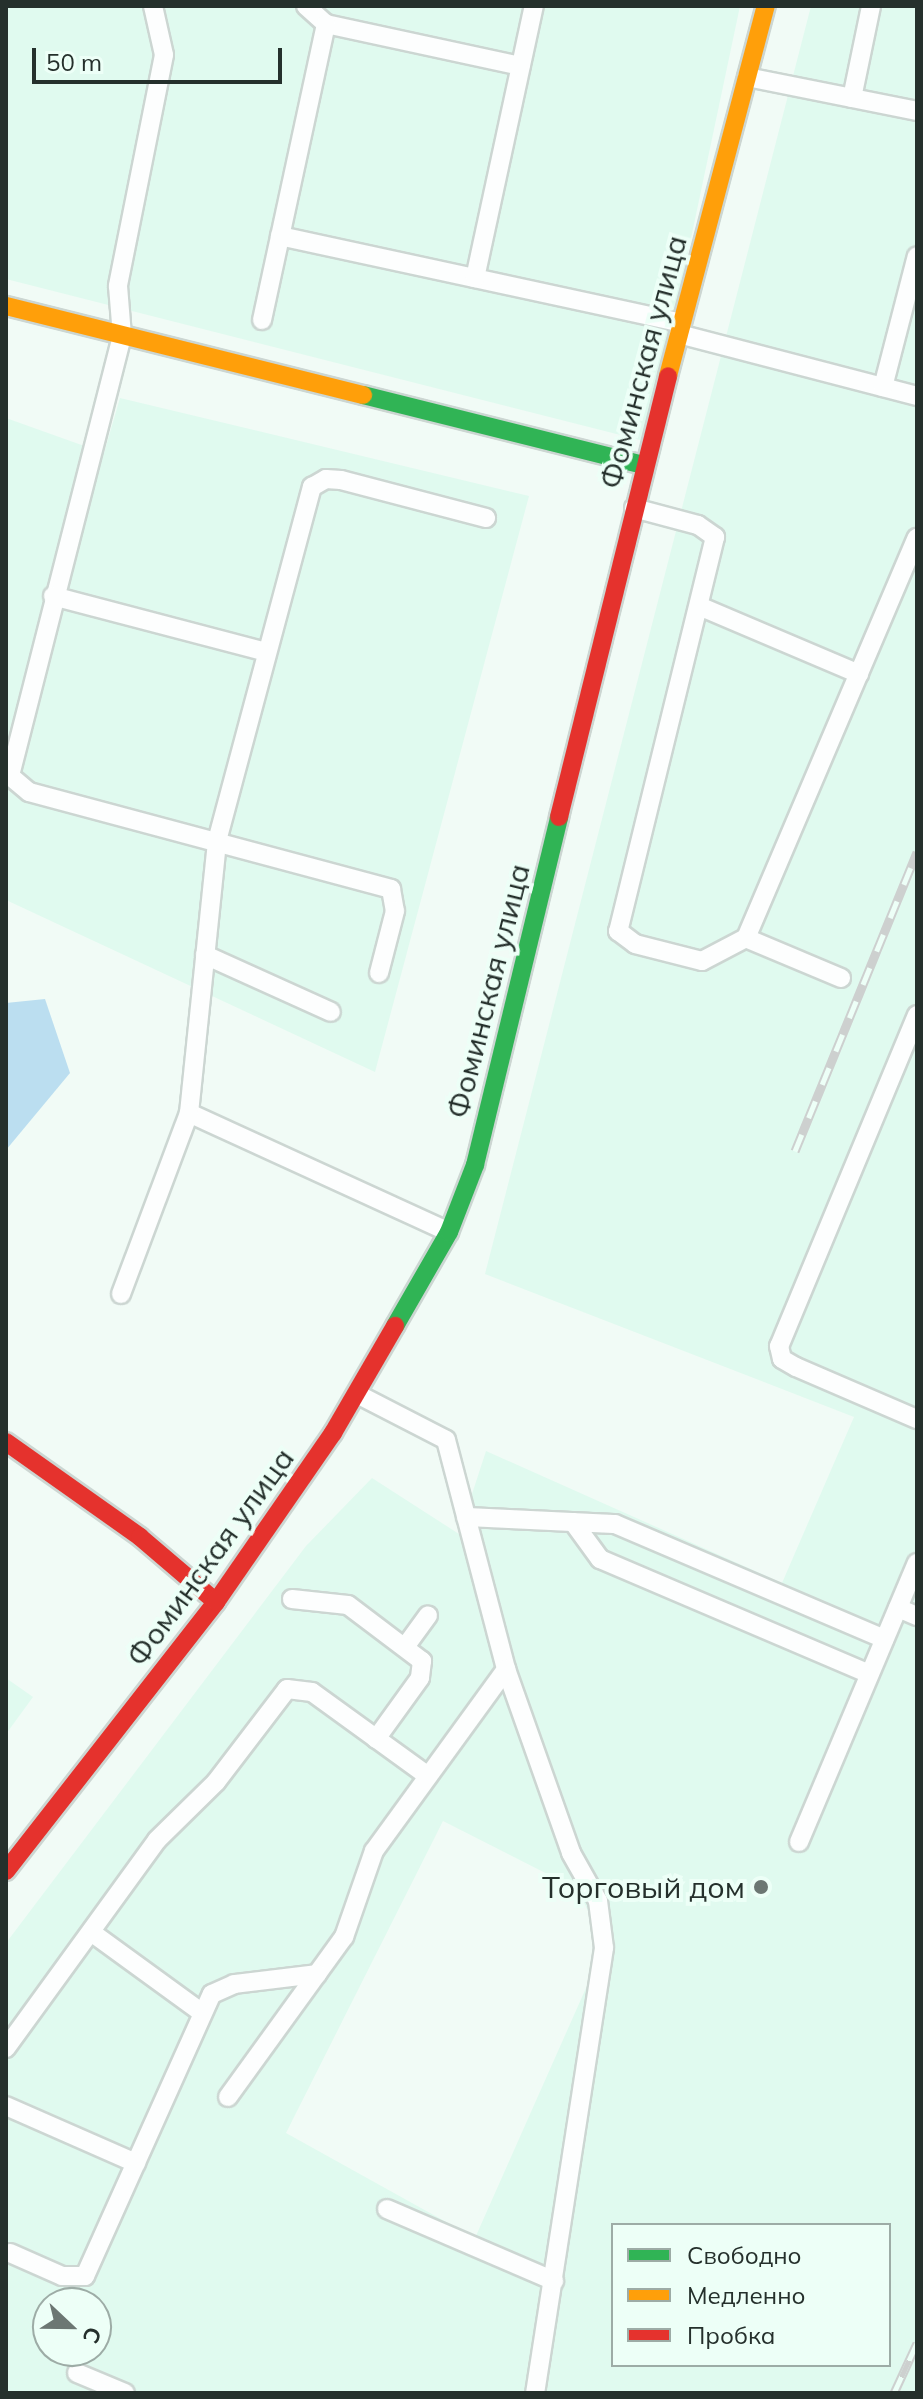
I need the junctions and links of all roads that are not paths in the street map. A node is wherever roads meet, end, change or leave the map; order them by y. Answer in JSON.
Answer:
{"nodes":[{"id":1,"x":153,"y":6,"type":"edge"},
{"id":2,"x":306,"y":6,"type":"edge"},
{"id":3,"x":534,"y":6,"type":"edge"},
{"id":4,"x":766,"y":6,"type":"edge"},
{"id":5,"x":871,"y":6,"type":"edge"},
{"id":6,"x":326,"y":24,"type":"junction"},
{"id":7,"x":521,"y":66,"type":"junction"},
{"id":8,"x":747,"y":77,"type":"junction"},
{"id":9,"x":852,"y":98,"type":"junction"},
{"id":10,"x":917,"y":111,"type":"edge"},
{"id":11,"x":280,"y":236,"type":"junction"},
{"id":12,"x":917,"y":256,"type":"edge"},
{"id":13,"x":475,"y":278,"type":"junction"},
{"id":14,"x":6,"y":306,"type":"edge"},
{"id":15,"x":262,"y":320,"type":"dead end"},
{"id":16,"x":680,"y":328,"type":"junction"},
{"id":17,"x":122,"y":336,"type":"junction"},
{"id":18,"x":883,"y":387,"type":"junction"},
{"id":19,"x":917,"y":396,"type":"edge"},
{"id":20,"x":644,"y":465,"type":"junction"},
{"id":21,"x":634,"y":508,"type":"junction"},
{"id":22,"x":486,"y":518,"type":"dead end"},
{"id":23,"x":917,"y":538,"type":"edge"},
{"id":24,"x":53,"y":596,"type":"junction"},
{"id":25,"x":699,"y":606,"type":"junction"},
{"id":26,"x":267,"y":652,"type":"junction"},
{"id":27,"x":859,"y":674,"type":"junction"},
{"id":28,"x":217,"y":841,"type":"junction"},
{"id":29,"x":746,"y":938,"type":"junction"},
{"id":30,"x":205,"y":955,"type":"junction"},
{"id":31,"x":379,"y":973,"type":"dead end"},
{"id":32,"x":841,"y":978,"type":"dead end"},
{"id":33,"x":331,"y":1012,"type":"dead end"},
{"id":34,"x":917,"y":1015,"type":"edge"},
{"id":35,"x":189,"y":1113,"type":"junction"},
{"id":36,"x":449,"y":1232,"type":"junction"},
{"id":37,"x":121,"y":1294,"type":"dead end"},
{"id":38,"x":357,"y":1394,"type":"junction"},
{"id":39,"x":917,"y":1419,"type":"edge"},
{"id":40,"x":6,"y":1442,"type":"edge"},
{"id":41,"x":466,"y":1517,"type":"junction"},
{"id":42,"x":573,"y":1522,"type":"junction"},
{"id":43,"x":917,"y":1563,"type":"edge"},
{"id":44,"x":292,"y":1599,"type":"dead end"},
{"id":45,"x":216,"y":1602,"type":"junction"},
{"id":46,"x":898,"y":1608,"type":"junction"},
{"id":47,"x":428,"y":1615,"type":"dead end"},
{"id":48,"x":917,"y":1616,"type":"edge"},
{"id":49,"x":885,"y":1639,"type":"junction"},
{"id":50,"x":405,"y":1647,"type":"junction"},
{"id":51,"x":506,"y":1669,"type":"junction"},
{"id":52,"x":870,"y":1674,"type":"junction"},
{"id":53,"x":376,"y":1739,"type":"junction"},
{"id":54,"x":428,"y":1776,"type":"junction"},
{"id":55,"x":799,"y":1842,"type":"dead end"},
{"id":56,"x":6,"y":1871,"type":"edge"},
{"id":57,"x":91,"y":1932,"type":"junction"},
{"id":58,"x":317,"y":1974,"type":"junction"},
{"id":59,"x":201,"y":2012,"type":"junction"},
{"id":60,"x":6,"y":2048,"type":"edge"},
{"id":61,"x":228,"y":2097,"type":"dead end"},
{"id":62,"x":6,"y":2106,"type":"edge"},
{"id":63,"x":136,"y":2163,"type":"junction"},
{"id":64,"x":387,"y":2209,"type":"dead end"},
{"id":65,"x":10,"y":2253,"type":"dead end"},
{"id":66,"x":554,"y":2281,"type":"junction"},
{"id":67,"x":77,"y":2373,"type":"dead end"},
{"id":68,"x":125,"y":2393,"type":"edge"},
{"id":69,"x":535,"y":2393,"type":"edge"}],
"edges":[{"from":1,"to":17,"type":"lane"},
{"from":2,"to":6,"type":"lane"},
{"from":3,"to":7,"type":"lane"},
{"from":4,"to":8,"type":"street","name":"Фоминская улица"},
{"from":5,"to":9,"type":"lane"},
{"from":6,"to":7,"type":"lane"},
{"from":6,"to":11,"type":"lane"},
{"from":7,"to":13,"type":"lane"},
{"from":8,"to":9,"type":"lane"},
{"from":8,"to":16,"type":"street","name":"Фоминская улица"},
{"from":9,"to":10,"type":"lane"},
{"from":11,"to":13,"type":"lane"},
{"from":11,"to":15,"type":"lane"},
{"from":12,"to":18,"type":"lane"},
{"from":13,"to":16,"type":"lane"},
{"from":14,"to":17,"type":"street"},
{"from":16,"to":18,"type":"lane"},
{"from":16,"to":20,"type":"street","name":"Фоминская улица"},
{"from":17,"to":20,"type":"street"},
{"from":17,"to":24,"type":"lane"},
{"from":18,"to":19,"type":"lane"},
{"from":20,"to":21,"type":"street","name":"Фоминская улица"},
{"from":21,"to":25,"type":"lane"},
{"from":21,"to":36,"type":"street","name":"Фоминская улица"},
{"from":22,"to":26,"type":"lane"},
{"from":23,"to":27,"type":"lane"},
{"from":24,"to":26,"type":"lane"},
{"from":24,"to":28,"type":"lane"},
{"from":25,"to":27,"type":"lane"},
{"from":25,"to":29,"type":"lane"},
{"from":26,"to":28,"type":"lane"},
{"from":27,"to":29,"type":"lane"},
{"from":28,"to":30,"type":"lane"},
{"from":28,"to":31,"type":"lane"},
{"from":29,"to":32,"type":"lane"},
{"from":30,"to":33,"type":"lane"},
{"from":30,"to":35,"type":"lane"},
{"from":34,"to":39,"type":"lane"},
{"from":35,"to":36,"type":"lane"},
{"from":35,"to":37,"type":"lane"},
{"from":36,"to":38,"type":"street","name":"Фоминская улица"},
{"from":38,"to":41,"type":"lane"},
{"from":38,"to":45,"type":"street","name":"Фоминская улица"},
{"from":40,"to":45,"type":"street"},
{"from":41,"to":42,"type":"lane"},
{"from":41,"to":51,"type":"lane"},
{"from":42,"to":49,"type":"lane"},
{"from":42,"to":52,"type":"lane"},
{"from":43,"to":46,"type":"lane"},
{"from":44,"to":50,"type":"lane"},
{"from":45,"to":56,"type":"street","name":"Фоминская улица"},
{"from":46,"to":48,"type":"lane"},
{"from":46,"to":49,"type":"lane"},
{"from":47,"to":50,"type":"lane"},
{"from":49,"to":52,"type":"lane"},
{"from":50,"to":53,"type":"lane"},
{"from":51,"to":54,"type":"lane"},
{"from":51,"to":66,"type":"lane"},
{"from":52,"to":55,"type":"lane"},
{"from":53,"to":54,"type":"lane"},
{"from":53,"to":57,"type":"lane"},
{"from":54,"to":58,"type":"lane"},
{"from":57,"to":59,"type":"lane"},
{"from":57,"to":60,"type":"lane"},
{"from":58,"to":59,"type":"lane"},
{"from":58,"to":61,"type":"lane"},
{"from":59,"to":63,"type":"lane"},
{"from":62,"to":63,"type":"lane"},
{"from":63,"to":65,"type":"lane"},
{"from":64,"to":66,"type":"lane"},
{"from":66,"to":69,"type":"lane"},
{"from":67,"to":68,"type":"lane"}]}
